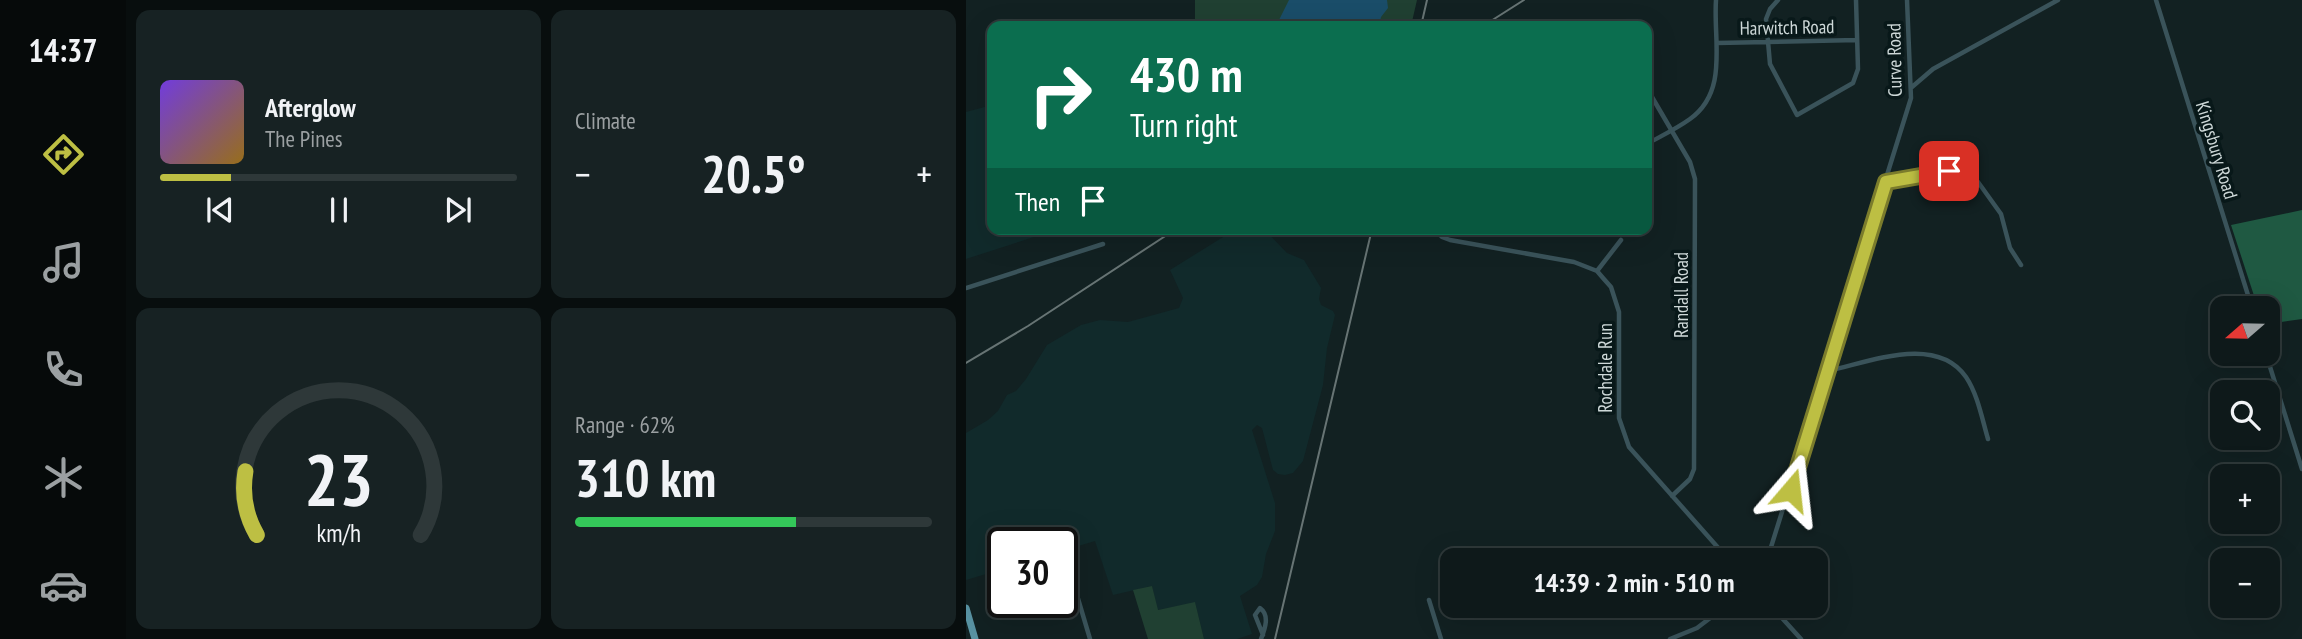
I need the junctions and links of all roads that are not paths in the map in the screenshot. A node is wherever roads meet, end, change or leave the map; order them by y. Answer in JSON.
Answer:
{"nodes":[{"id":1,"x":1717,"y":0,"type":"edge"},
{"id":2,"x":1778,"y":0,"type":"edge"},
{"id":3,"x":1856,"y":0,"type":"edge"},
{"id":4,"x":1907,"y":0,"type":"edge"},
{"id":5,"x":2058,"y":0,"type":"edge"},
{"id":6,"x":2156,"y":0,"type":"edge"},
{"id":7,"x":1857,"y":40,"type":"junction"},
{"id":8,"x":1768,"y":42,"type":"junction"},
{"id":9,"x":1717,"y":43,"type":"junction"},
{"id":10,"x":1911,"y":88,"type":"junction"},
{"id":11,"x":1652,"y":97,"type":"dead end"},
{"id":12,"x":1671,"y":130,"type":"junction"},
{"id":13,"x":1652,"y":141,"type":"edge"},
{"id":14,"x":1886,"y":182,"type":"junction"},
{"id":15,"x":1440,"y":235,"type":"edge"},
{"id":16,"x":1620,"y":240,"type":"dead end"},
{"id":17,"x":1103,"y":244,"type":"dead end"},
{"id":18,"x":2021,"y":265,"type":"dead end"},
{"id":19,"x":1597,"y":271,"type":"junction"},
{"id":20,"x":966,"y":288,"type":"edge"},
{"id":21,"x":2248,"y":296,"type":"edge"},
{"id":22,"x":2270,"y":366,"type":"edge"},
{"id":23,"x":1828,"y":371,"type":"junction"},
{"id":24,"x":1988,"y":439,"type":"dead end"},
{"id":25,"x":2302,"y":469,"type":"edge"},
{"id":26,"x":1672,"y":496,"type":"junction"},
{"id":27,"x":1718,"y":548,"type":"edge"},
{"id":28,"x":1772,"y":548,"type":"edge"},
{"id":29,"x":1078,"y":599,"type":"edge"},
{"id":30,"x":1429,"y":600,"type":"dead end"},
{"id":31,"x":966,"y":608,"type":"edge"},
{"id":32,"x":1710,"y":618,"type":"edge"},
{"id":33,"x":1782,"y":618,"type":"edge"},
{"id":34,"x":1262,"y":637,"type":"edge"},
{"id":35,"x":975,"y":639,"type":"edge"},
{"id":36,"x":1090,"y":639,"type":"edge"},
{"id":37,"x":1441,"y":639,"type":"edge"},
{"id":38,"x":1670,"y":639,"type":"edge"},
{"id":39,"x":1801,"y":639,"type":"edge"}],
"edges":[{"from":1,"to":9,"type":"street"},
{"from":2,"to":8,"type":"street"},
{"from":3,"to":7,"type":"street"},
{"from":4,"to":10,"type":"street","name":"Curve Road"},
{"from":5,"to":10,"type":"street"},
{"from":6,"to":21,"type":"street","name":"Kingsbury Road"},
{"from":7,"to":8,"type":"street","name":"Harwitch Road"},
{"from":7,"to":8,"type":"street"},
{"from":8,"to":9,"type":"street","name":"Harwitch Road"},
{"from":9,"to":12,"type":"street"},
{"from":10,"to":14,"type":"street","name":"Curve Road"},
{"from":11,"to":12,"type":"street","name":"Randall Road"},
{"from":12,"to":13,"type":"street"},
{"from":12,"to":26,"type":"street","name":"Randall Road"},
{"from":14,"to":18,"type":"street"},
{"from":14,"to":23,"type":"street","name":"Curve Road"},
{"from":15,"to":19,"type":"street"},
{"from":16,"to":19,"type":"street"},
{"from":17,"to":20,"type":"street"},
{"from":19,"to":26,"type":"street","name":"Rochdale Run"},
{"from":22,"to":25,"type":"street"},
{"from":23,"to":24,"type":"street"},
{"from":23,"to":28,"type":"street","name":"Curve Road"},
{"from":26,"to":27,"type":"street","name":"Rochdale Run"},
{"from":29,"to":36,"type":"street"},
{"from":30,"to":37,"type":"street"},
{"from":31,"to":35,"type":"highway"},
{"from":32,"to":38,"type":"street"},
{"from":33,"to":39,"type":"street"},
{"from":34,"to":34,"type":"street"}]}
